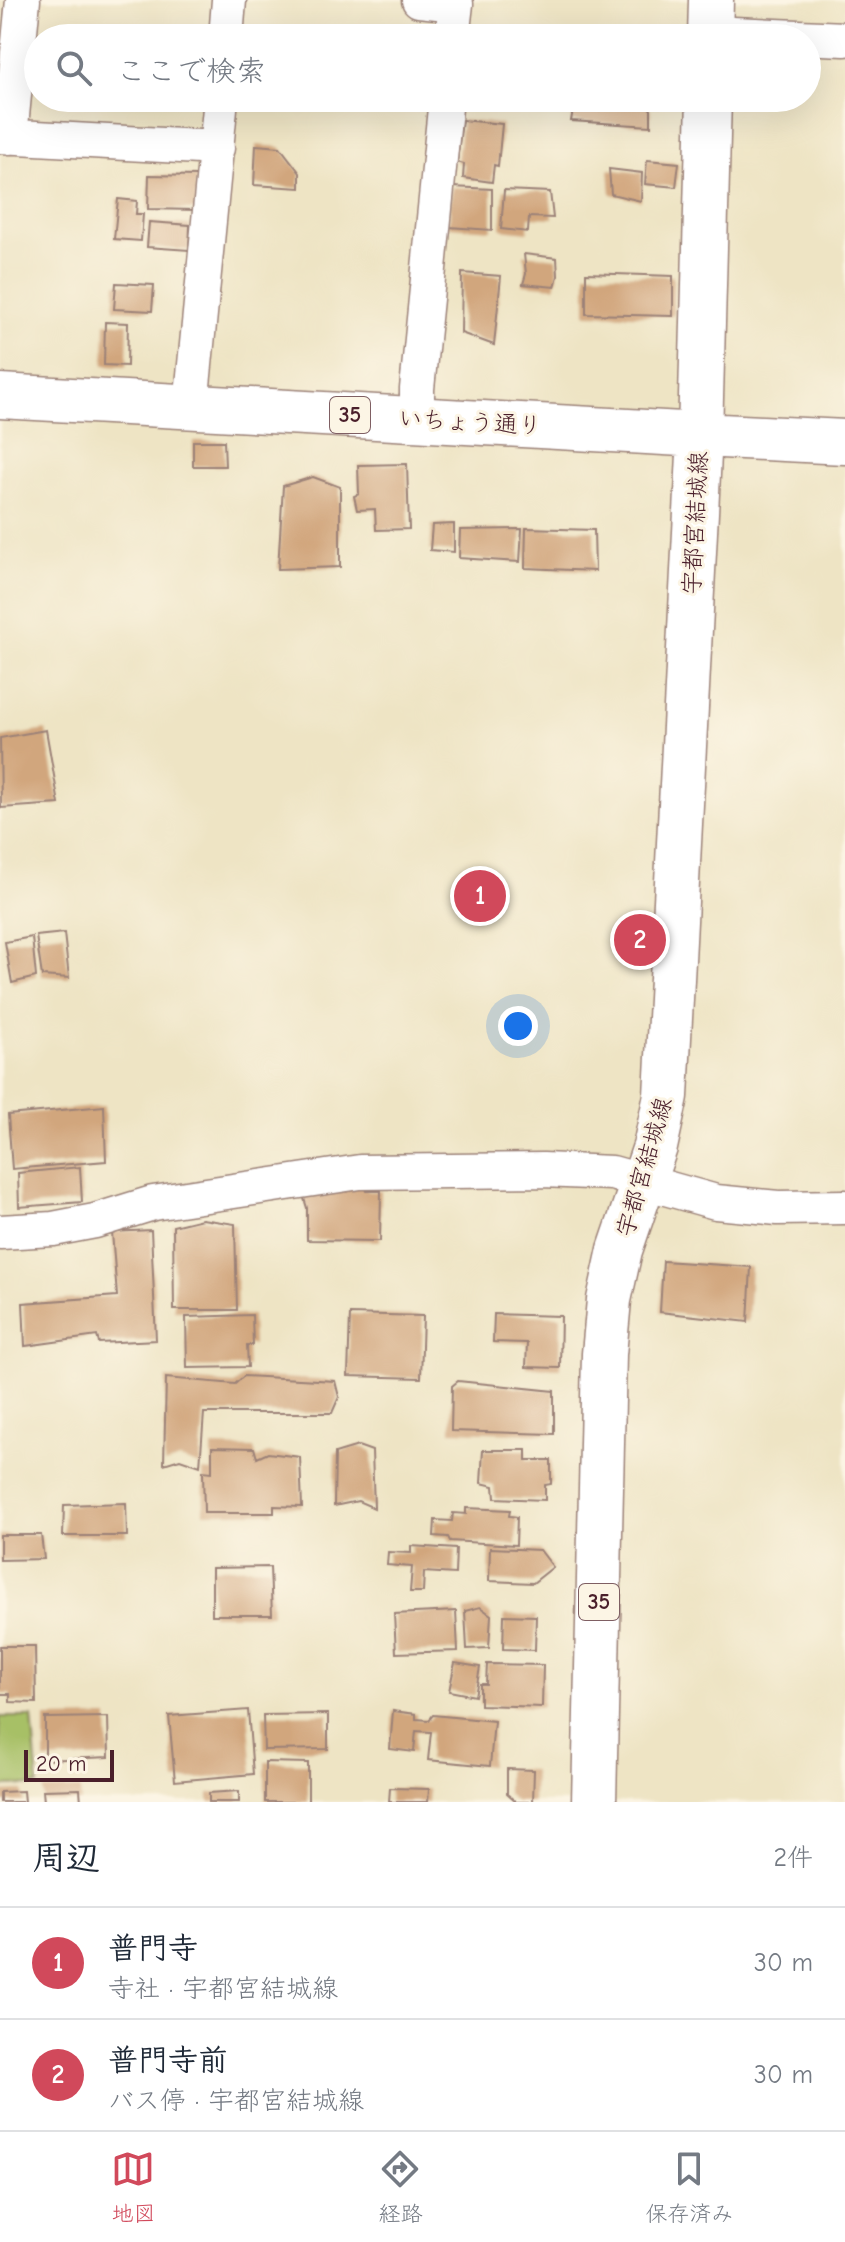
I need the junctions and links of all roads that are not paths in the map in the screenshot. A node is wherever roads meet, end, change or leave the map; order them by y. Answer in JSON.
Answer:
{"nodes":[{"id":1,"x":23,"y":0,"type":"edge"},
{"id":2,"x":229,"y":0,"type":"edge"},
{"id":3,"x":419,"y":0,"type":"edge"},
{"id":4,"x":845,"y":16,"type":"edge"},
{"id":5,"x":227,"y":24,"type":"edge"},
{"id":6,"x":454,"y":24,"type":"edge"},
{"id":7,"x":821,"y":36,"type":"edge"},
{"id":8,"x":844,"y":39,"type":"edge"},
{"id":9,"x":220,"y":112,"type":"edge"},
{"id":10,"x":445,"y":112,"type":"edge"},
{"id":11,"x":709,"y":112,"type":"edge"},
{"id":12,"x":5,"y":136,"type":"edge"},
{"id":13,"x":217,"y":148,"type":"junction"},
{"id":14,"x":0,"y":396,"type":"edge"},
{"id":15,"x":191,"y":406,"type":"junction"},
{"id":16,"x":417,"y":419,"type":"junction"},
{"id":17,"x":700,"y":435,"type":"junction"},
{"id":18,"x":845,"y":442,"type":"edge"},
{"id":19,"x":644,"y":1181,"type":"junction"},
{"id":20,"x":845,"y":1207,"type":"edge"},
{"id":21,"x":0,"y":1232,"type":"edge"},
{"id":22,"x":594,"y":1802,"type":"edge"}],
"edges":[{"from":1,"to":12,"type":"street"},
{"from":2,"to":5,"type":"street"},
{"from":3,"to":6,"type":"street"},
{"from":4,"to":8,"type":"street"},
{"from":7,"to":8,"type":"street"},
{"from":9,"to":13,"type":"street"},
{"from":10,"to":16,"type":"street"},
{"from":11,"to":17,"type":"main road","name":"宇都宮結城線"},
{"from":12,"to":13,"type":"street"},
{"from":13,"to":15,"type":"street"},
{"from":14,"to":15,"type":"main road","name":"いちょう通り","number":"35"},
{"from":15,"to":16,"type":"main road","name":"いちょう通り","number":"35"},
{"from":16,"to":17,"type":"main road","name":"いちょう通り","number":"35"},
{"from":17,"to":18,"type":"main road","name":"いちょう通り"},
{"from":17,"to":19,"type":"main road","name":"宇都宮結城線","number":"35"},
{"from":19,"to":20,"type":"street"},
{"from":19,"to":21,"type":"street"},
{"from":19,"to":22,"type":"main road","name":"宇都宮結城線","number":"35"}]}
